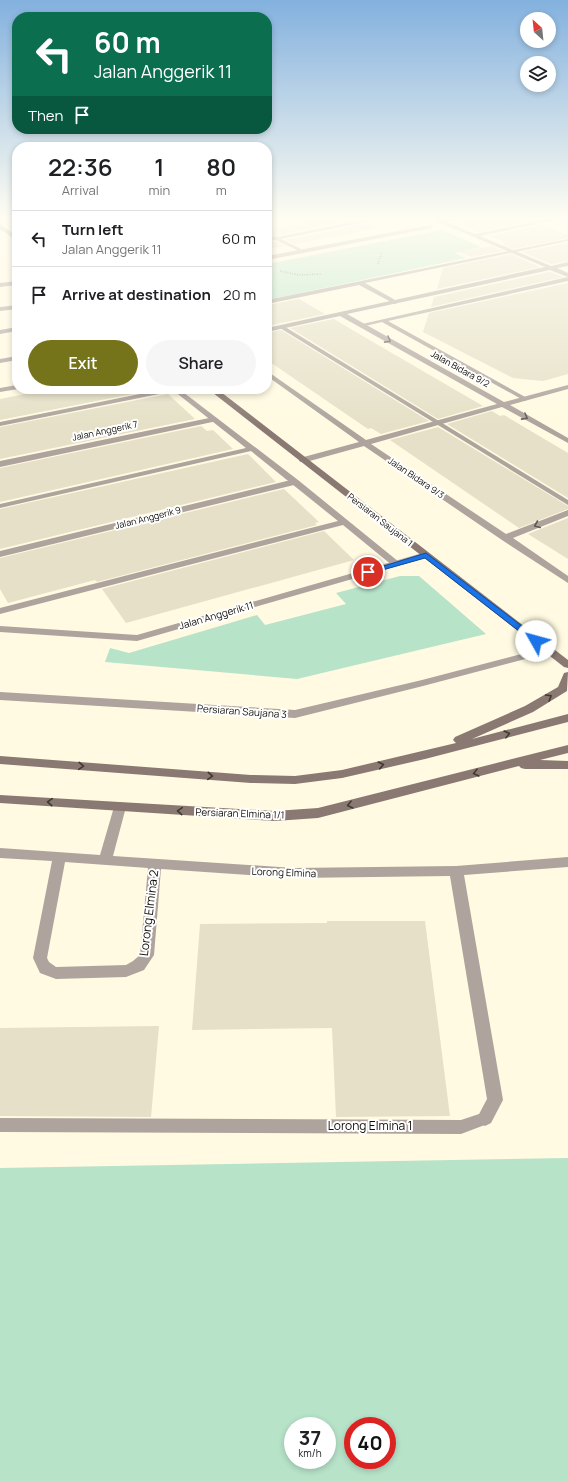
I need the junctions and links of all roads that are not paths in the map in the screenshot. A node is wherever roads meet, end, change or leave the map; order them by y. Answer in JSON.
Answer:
{"nodes":[{"id":1,"x":335,"y":288,"type":"edge"},
{"id":2,"x":369,"y":288,"type":"edge"},
{"id":3,"x":456,"y":288,"type":"edge"},
{"id":4,"x":527,"y":288,"type":"edge"},
{"id":5,"x":272,"y":301,"type":"edge"},
{"id":6,"x":395,"y":302,"type":"junction"},
{"id":7,"x":12,"y":308,"type":"edge"},
{"id":8,"x":0,"y":309,"type":"edge"},
{"id":9,"x":341,"y":314,"type":"junction"},
{"id":10,"x":383,"y":320,"type":"junction"},
{"id":11,"x":361,"y":325,"type":"junction"},
{"id":12,"x":282,"y":326,"type":"junction"},
{"id":13,"x":272,"y":329,"type":"edge"},
{"id":14,"x":12,"y":330,"type":"edge"},
{"id":15,"x":0,"y":332,"type":"edge"},
{"id":16,"x":12,"y":359,"type":"edge"},
{"id":17,"x":0,"y":361,"type":"edge"},
{"id":18,"x":272,"y":377,"type":"edge"},
{"id":19,"x":568,"y":387,"type":"edge"},
{"id":20,"x":12,"y":388,"type":"edge"},
{"id":21,"x":0,"y":390,"type":"edge"},
{"id":22,"x":149,"y":394,"type":"edge"},
{"id":23,"x":181,"y":394,"type":"edge"},
{"id":24,"x":218,"y":394,"type":"edge"},
{"id":25,"x":525,"y":399,"type":"junction"},
{"id":26,"x":504,"y":405,"type":"junction"},
{"id":27,"x":214,"y":419,"type":"junction"},
{"id":28,"x":438,"y":423,"type":"junction"},
{"id":29,"x":0,"y":424,"type":"edge"},
{"id":30,"x":566,"y":438,"type":"edge"},
{"id":31,"x":365,"y":443,"type":"junction"},
{"id":32,"x":250,"y":448,"type":"junction"},
{"id":33,"x":303,"y":460,"type":"junction"},
{"id":34,"x":0,"y":464,"type":"edge"},
{"id":35,"x":295,"y":482,"type":"junction"},
{"id":36,"x":568,"y":503,"type":"edge"},
{"id":37,"x":0,"y":506,"type":"edge"},
{"id":38,"x":568,"y":513,"type":"edge"},
{"id":39,"x":344,"y":522,"type":"junction"},
{"id":40,"x":505,"y":538,"type":"junction"},
{"id":41,"x":0,"y":554,"type":"edge"},
{"id":42,"x":426,"y":555,"type":"junction"},
{"id":43,"x":396,"y":564,"type":"junction"},
{"id":44,"x":568,"y":580,"type":"edge"},
{"id":45,"x":0,"y":611,"type":"edge"},
{"id":46,"x":0,"y":629,"type":"edge"},
{"id":47,"x":548,"y":650,"type":"junction"},
{"id":48,"x":568,"y":668,"type":"edge"},
{"id":49,"x":0,"y":696,"type":"edge"},
{"id":50,"x":568,"y":718,"type":"edge"},
{"id":51,"x":568,"y":748,"type":"edge"},
{"id":52,"x":425,"y":755,"type":"junction"},
{"id":53,"x":0,"y":760,"type":"edge"},
{"id":54,"x":568,"y":765,"type":"edge"},
{"id":55,"x":497,"y":767,"type":"junction"},
{"id":56,"x":0,"y":799,"type":"edge"},
{"id":57,"x":120,"y":807,"type":"junction"},
{"id":58,"x":0,"y":854,"type":"edge"},
{"id":59,"x":59,"y":858,"type":"junction"},
{"id":60,"x":105,"y":860,"type":"junction"},
{"id":61,"x":568,"y":862,"type":"edge"},
{"id":62,"x":156,"y":864,"type":"junction"},
{"id":63,"x":456,"y":871,"type":"junction"},
{"id":64,"x":485,"y":1118,"type":"joint"},
{"id":65,"x":0,"y":1125,"type":"edge"}],
"edges":[{"from":1,"to":5,"type":"lane"},
{"from":2,"to":6,"type":"lane"},
{"from":3,"to":6,"type":"street"},
{"from":4,"to":10,"type":"lane"},
{"from":6,"to":9,"type":"street"},
{"from":7,"to":8,"type":"lane"},
{"from":9,"to":11,"type":"street","name":"Jalan Bidara 9/2"},
{"from":9,"to":12,"type":"street"},
{"from":10,"to":11,"type":"lane"},
{"from":10,"to":25,"type":"lane"},
{"from":11,"to":26,"type":"street","name":"Jalan Bidara 9/2","one_way":true},
{"from":12,"to":13,"type":"street"},
{"from":12,"to":28,"type":"lane"},
{"from":14,"to":15,"type":"street"},
{"from":16,"to":17,"type":"lane"},
{"from":18,"to":31,"type":"street","name":"Jalan Bidara 9/3"},
{"from":19,"to":25,"type":"street"},
{"from":20,"to":21,"type":"street"},
{"from":22,"to":29,"type":"lane"},
{"from":23,"to":27,"type":"lane"},
{"from":24,"to":33,"type":"main road","name":"Persiaran Saujana 1"},
{"from":25,"to":26,"type":"street"},
{"from":26,"to":28,"type":"street"},
{"from":26,"to":30,"type":"street","name":"Jalan Bidara 9/2","one_way":true},
{"from":27,"to":32,"type":"lane"},
{"from":27,"to":34,"type":"street","name":"Jalan Anggerik 7"},
{"from":28,"to":31,"type":"street"},
{"from":28,"to":36,"type":"lane"},
{"from":31,"to":33,"type":"street"},
{"from":31,"to":40,"type":"street","name":"Jalan Bidara 9/3"},
{"from":32,"to":35,"type":"lane"},
{"from":32,"to":37,"type":"lane"},
{"from":33,"to":42,"type":"main road","name":"Persiaran Saujana 1"},
{"from":35,"to":39,"type":"lane"},
{"from":35,"to":41,"type":"street","name":"Jalan Anggerik 9"},
{"from":38,"to":40,"type":"street","one_way":true},
{"from":39,"to":43,"type":"lane"},
{"from":39,"to":45,"type":"lane"},
{"from":40,"to":44,"type":"street","name":"Jalan Bidara 9/3"},
{"from":42,"to":43,"type":"street","name":"Jalan Anggerik 11"},
{"from":42,"to":47,"type":"main road","name":"Persiaran Saujana 1"},
{"from":43,"to":46,"type":"street","name":"Jalan Anggerik 11"},
{"from":47,"to":48,"type":"main road","name":"Persiaran Saujana 1"},
{"from":47,"to":49,"type":"street","name":"Persiaran Saujana 3"},
{"from":52,"to":48,"type":"main road","one_way":true},
{"from":52,"to":50,"type":"main road","one_way":true},
{"from":51,"to":55,"type":"main road","name":"Persiaran Elmina 1/1"},
{"from":53,"to":52,"type":"main road","one_way":true},
{"from":54,"to":55,"type":"main road"},
{"from":55,"to":57,"type":"main road","name":"Persiaran Elmina 1/1","one_way":true},
{"from":57,"to":56,"type":"main road","name":"Persiaran Elmina 1/1","one_way":true},
{"from":57,"to":60,"type":"street"},
{"from":58,"to":59,"type":"street","name":"Lorong Elmina"},
{"from":59,"to":60,"type":"street","name":"Lorong Elmina"},
{"from":59,"to":62,"type":"street","name":"Lorong Elmina 2"},
{"from":60,"to":62,"type":"street","name":"Lorong Elmina"},
{"from":61,"to":63,"type":"street","name":"Lorong Elmina"},
{"from":62,"to":63,"type":"street","name":"Lorong Elmina"},
{"from":63,"to":64,"type":"street","name":"Lorong Elmina 1"},
{"from":64,"to":65,"type":"lane","name":"Lorong Elmina 1"}]}
